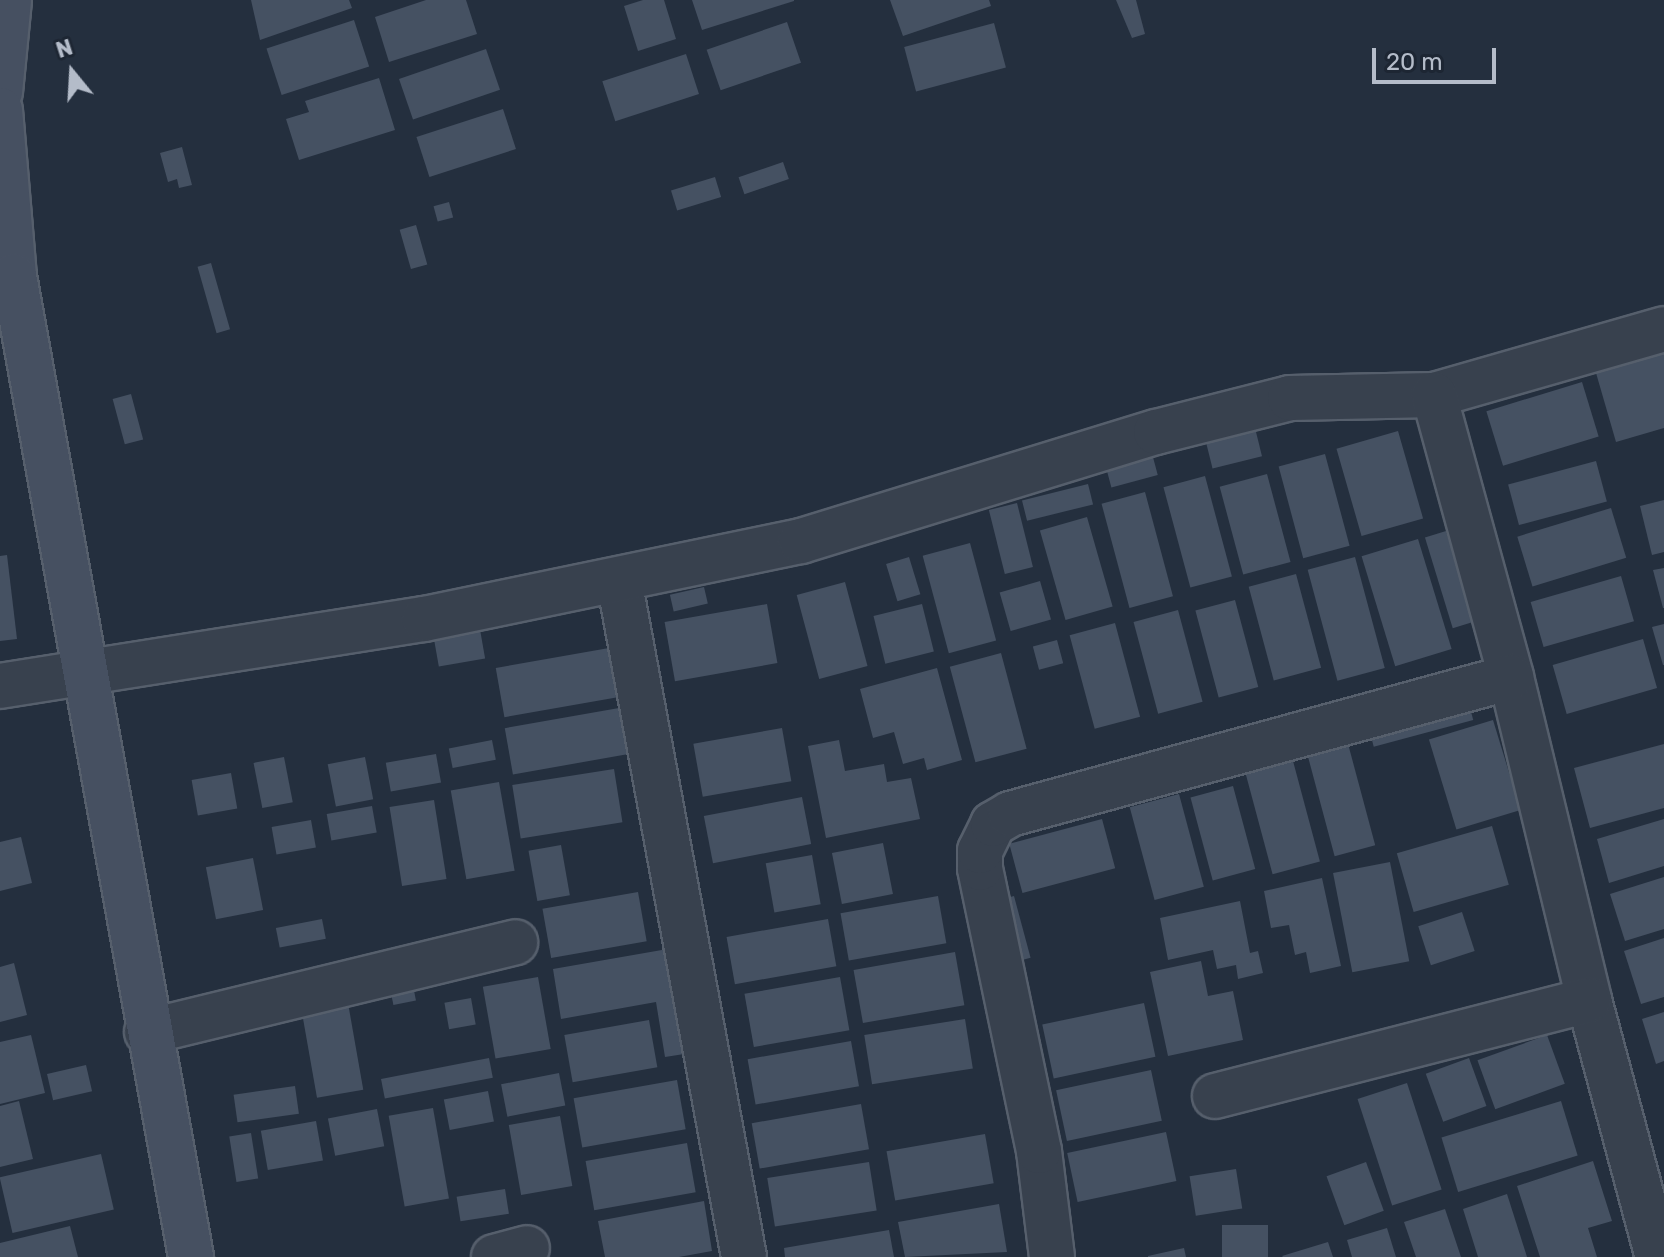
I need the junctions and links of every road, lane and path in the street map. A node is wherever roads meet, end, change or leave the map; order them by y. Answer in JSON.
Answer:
{"nodes":[{"id":1,"x":9,"y":0,"type":"edge"},
{"id":2,"x":0,"y":92,"type":"edge"},
{"id":3,"x":0,"y":110,"type":"edge"},
{"id":4,"x":1664,"y":329,"type":"edge"},
{"id":5,"x":1434,"y":395,"type":"junction"},
{"id":6,"x":619,"y":580,"type":"junction"},
{"id":7,"x":82,"y":671,"type":"junction"},
{"id":8,"x":1511,"y":677,"type":"junction"},
{"id":9,"x":0,"y":686,"type":"edge"},
{"id":10,"x":515,"y":942,"type":"dead end"},
{"id":11,"x":1589,"y":1000,"type":"junction"},
{"id":12,"x":147,"y":1032,"type":"junction"},
{"id":13,"x":1215,"y":1096,"type":"dead end"},
{"id":14,"x":191,"y":1257,"type":"edge"},
{"id":15,"x":744,"y":1257,"type":"edge"},
{"id":16,"x":1052,"y":1257,"type":"edge"},
{"id":17,"x":1658,"y":1257,"type":"edge"}],
"edges":[{"from":1,"to":2,"type":"street"},
{"from":3,"to":7,"type":"street"},
{"from":4,"to":5,"type":"street"},
{"from":5,"to":6,"type":"street"},
{"from":5,"to":8,"type":"street"},
{"from":6,"to":7,"type":"street"},
{"from":6,"to":15,"type":"street"},
{"from":7,"to":9,"type":"street"},
{"from":7,"to":12,"type":"street"},
{"from":8,"to":11,"type":"street"},
{"from":8,"to":16,"type":"street"},
{"from":10,"to":12,"type":"street"},
{"from":11,"to":13,"type":"street"},
{"from":11,"to":17,"type":"street"},
{"from":12,"to":14,"type":"street"}]}
